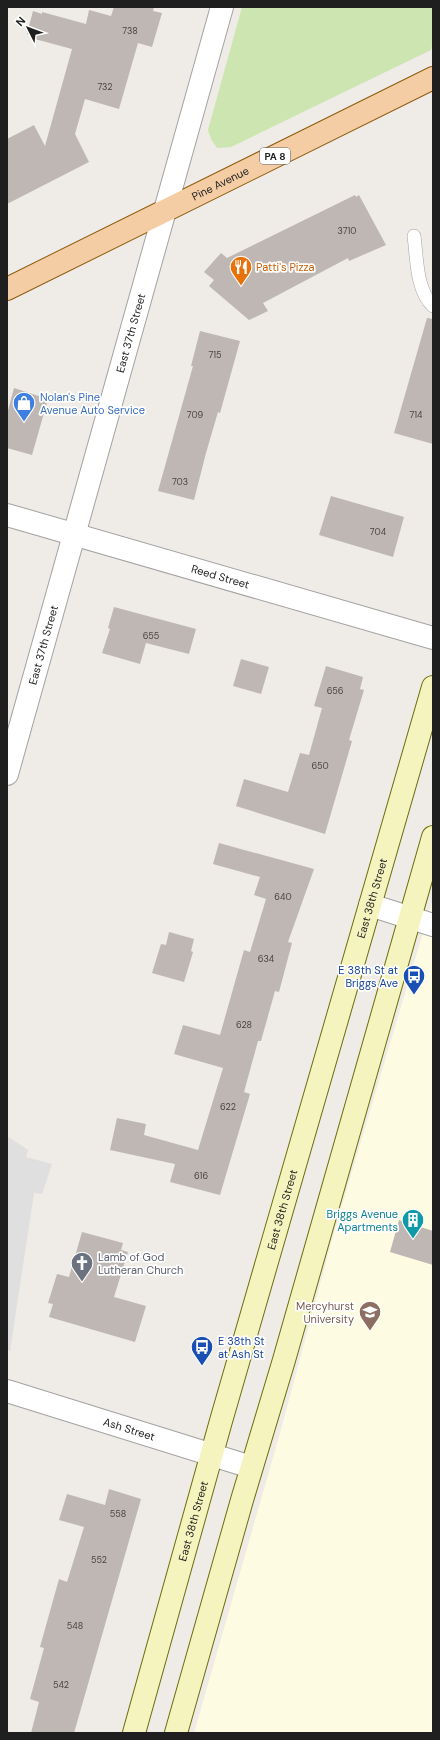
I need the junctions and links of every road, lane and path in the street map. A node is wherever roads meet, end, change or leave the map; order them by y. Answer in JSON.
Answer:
{"nodes":[{"id":1,"x":222,"y":7,"type":"edge"},
{"id":2,"x":433,"y":78,"type":"edge"},
{"id":3,"x":164,"y":211,"type":"junction"},
{"id":4,"x":414,"y":236,"type":"dead end"},
{"id":5,"x":7,"y":289,"type":"edge"},
{"id":6,"x":433,"y":306,"type":"edge"},
{"id":7,"x":7,"y":515,"type":"edge"},
{"id":8,"x":73,"y":534,"type":"junction"},
{"id":9,"x":433,"y":638,"type":"edge"},
{"id":10,"x":433,"y":687,"type":"edge"},
{"id":11,"x":7,"y":774,"type":"edge"},
{"id":12,"x":433,"y":837,"type":"edge"},
{"id":13,"x":370,"y":905,"type":"junction"},
{"id":14,"x":411,"y":918,"type":"junction"},
{"id":15,"x":433,"y":924,"type":"edge"},
{"id":16,"x":7,"y":1391,"type":"edge"},
{"id":17,"x":212,"y":1455,"type":"junction"},
{"id":18,"x":251,"y":1467,"type":"junction"},
{"id":19,"x":134,"y":1733,"type":"edge"},
{"id":20,"x":176,"y":1733,"type":"edge"}],
"edges":[{"from":1,"to":3,"type":"street","name":"East 37th Street"},
{"from":2,"to":3,"type":"main road","name":"Pine Avenue","number":"PA 8"},
{"from":3,"to":5,"type":"main road","name":"Pine Avenue","number":"PA 8"},
{"from":3,"to":8,"type":"street","name":"East 37th Street"},
{"from":4,"to":6,"type":"lane"},
{"from":7,"to":8,"type":"street","name":"Reed Street"},
{"from":8,"to":9,"type":"street","name":"Reed Street"},
{"from":8,"to":11,"type":"street","name":"East 37th Street"},
{"from":10,"to":13,"type":"main road","name":"East 38th Street"},
{"from":12,"to":14,"type":"main road"},
{"from":13,"to":14,"type":"street"},
{"from":13,"to":17,"type":"main road","name":"East 38th Street"},
{"from":14,"to":15,"type":"street"},
{"from":14,"to":18,"type":"main road"},
{"from":16,"to":17,"type":"street","name":"Ash Street"},
{"from":17,"to":18,"type":"street","name":"Ash Street"},
{"from":17,"to":19,"type":"main road","name":"East 38th Street"},
{"from":18,"to":20,"type":"main road"}]}
